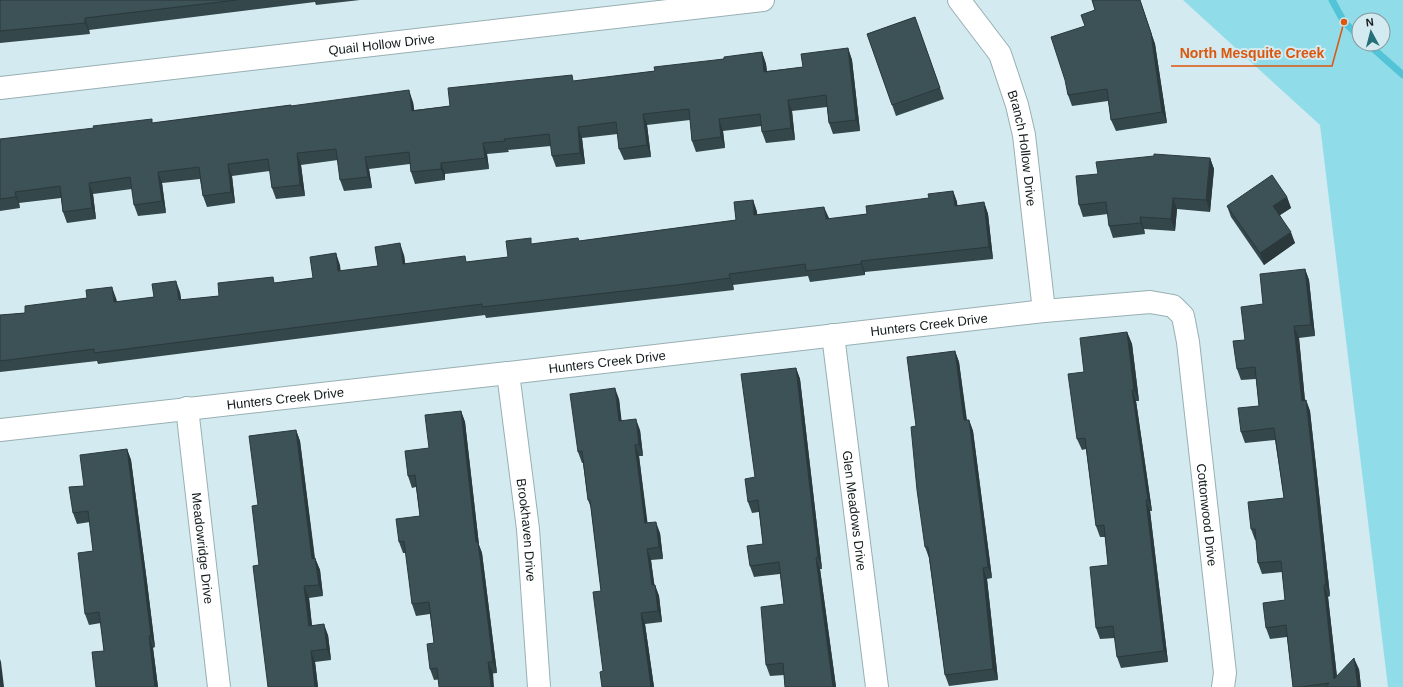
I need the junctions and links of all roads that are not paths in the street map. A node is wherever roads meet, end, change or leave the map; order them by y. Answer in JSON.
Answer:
{"nodes":[{"id":1,"x":764,"y":0,"type":"edge"},
{"id":2,"x":960,"y":0,"type":"edge"},
{"id":3,"x":0,"y":88,"type":"edge"},
{"id":4,"x":1044,"y":311,"type":"junction"},
{"id":5,"x":833,"y":335,"type":"junction"},
{"id":6,"x":1188,"y":342,"type":"joint"},
{"id":7,"x":508,"y":373,"type":"junction"},
{"id":8,"x":188,"y":408,"type":"junction"},
{"id":9,"x":0,"y":430,"type":"edge"},
{"id":10,"x":219,"y":687,"type":"edge"},
{"id":11,"x":539,"y":687,"type":"edge"},
{"id":12,"x":877,"y":687,"type":"edge"},
{"id":13,"x":1223,"y":687,"type":"edge"}],
"edges":[{"from":1,"to":3,"type":"street","name":"Quail Hollow Drive"},
{"from":2,"to":4,"type":"street","name":"Branch Hollow Drive"},
{"from":4,"to":5,"type":"street","name":"Hunters Creek Drive"},
{"from":4,"to":6,"type":"street","name":"Hunters Creek Drive"},
{"from":5,"to":7,"type":"street","name":"Hunters Creek Drive"},
{"from":5,"to":12,"type":"street","name":"Glen Meadows Drive"},
{"from":6,"to":13,"type":"street","name":"Cottonwood Drive"},
{"from":7,"to":8,"type":"street","name":"Hunters Creek Drive"},
{"from":7,"to":11,"type":"street","name":"Brookhaven Drive"},
{"from":8,"to":9,"type":"street","name":"Hunters Creek Drive"},
{"from":8,"to":10,"type":"street","name":"Meadowridge Drive"}]}
